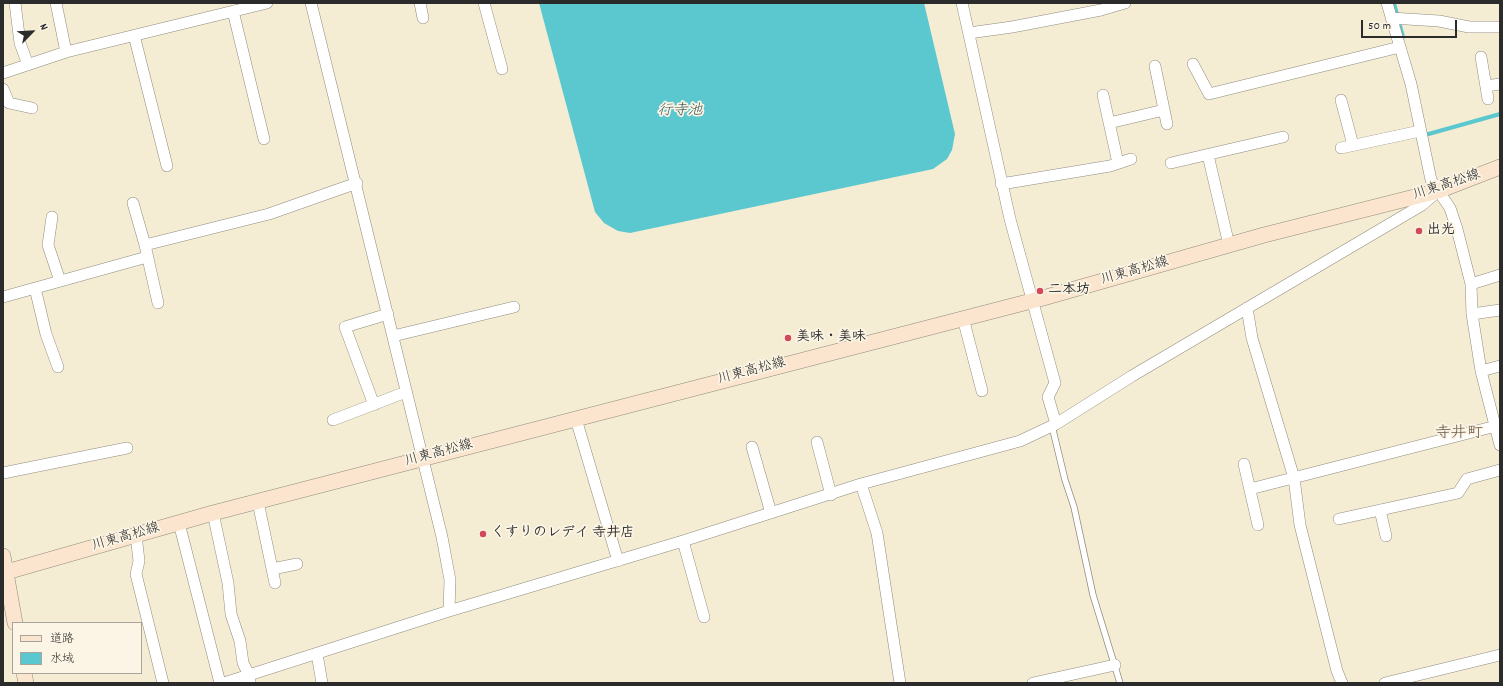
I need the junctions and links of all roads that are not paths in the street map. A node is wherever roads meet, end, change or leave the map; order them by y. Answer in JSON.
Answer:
{"nodes":[{"id":1,"x":15,"y":3,"type":"edge"},
{"id":2,"x":56,"y":3,"type":"edge"},
{"id":3,"x":267,"y":3,"type":"edge"},
{"id":4,"x":311,"y":3,"type":"edge"},
{"id":5,"x":420,"y":3,"type":"edge"},
{"id":6,"x":484,"y":3,"type":"edge"},
{"id":7,"x":962,"y":3,"type":"edge"},
{"id":8,"x":1126,"y":3,"type":"edge"},
{"id":9,"x":1387,"y":3,"type":"edge"},
{"id":10,"x":233,"y":11,"type":"junction"},
{"id":11,"x":423,"y":18,"type":"dead end"},
{"id":12,"x":1395,"y":18,"type":"junction"},
{"id":13,"x":1500,"y":27,"type":"edge"},
{"id":14,"x":969,"y":33,"type":"junction"},
{"id":15,"x":134,"y":35,"type":"junction"},
{"id":16,"x":1400,"y":48,"type":"junction"},
{"id":17,"x":66,"y":52,"type":"junction"},
{"id":18,"x":1481,"y":57,"type":"dead end"},
{"id":19,"x":1193,"y":64,"type":"dead end"},
{"id":20,"x":28,"y":65,"type":"junction"},
{"id":21,"x":1155,"y":66,"type":"dead end"},
{"id":22,"x":502,"y":69,"type":"dead end"},
{"id":23,"x":3,"y":73,"type":"edge"},
{"id":24,"x":1500,"y":84,"type":"edge"},
{"id":25,"x":1486,"y":86,"type":"junction"},
{"id":26,"x":3,"y":89,"type":"edge"},
{"id":27,"x":1102,"y":95,"type":"dead end"},
{"id":28,"x":1488,"y":99,"type":"dead end"},
{"id":29,"x":1342,"y":100,"type":"dead end"},
{"id":30,"x":32,"y":108,"type":"dead end"},
{"id":31,"x":1164,"y":110,"type":"junction"},
{"id":32,"x":1109,"y":123,"type":"junction"},
{"id":33,"x":1167,"y":124,"type":"dead end"},
{"id":34,"x":1420,"y":131,"type":"junction"},
{"id":35,"x":1283,"y":137,"type":"dead end"},
{"id":36,"x":264,"y":139,"type":"dead end"},
{"id":37,"x":1353,"y":145,"type":"junction"},
{"id":38,"x":1341,"y":148,"type":"dead end"},
{"id":39,"x":1208,"y":155,"type":"junction"},
{"id":40,"x":1131,"y":159,"type":"dead end"},
{"id":41,"x":1118,"y":163,"type":"junction"},
{"id":42,"x":1171,"y":163,"type":"dead end"},
{"id":43,"x":167,"y":166,"type":"dead end"},
{"id":44,"x":1500,"y":167,"type":"edge"},
{"id":45,"x":357,"y":183,"type":"junction"},
{"id":46,"x":1001,"y":184,"type":"junction"},
{"id":47,"x":1438,"y":191,"type":"junction"},
{"id":48,"x":133,"y":203,"type":"dead end"},
{"id":49,"x":52,"y":216,"type":"dead end"},
{"id":50,"x":145,"y":245,"type":"junction"},
{"id":51,"x":1229,"y":245,"type":"junction"},
{"id":52,"x":147,"y":257,"type":"junction"},
{"id":53,"x":1500,"y":275,"type":"edge"},
{"id":54,"x":60,"y":281,"type":"junction"},
{"id":55,"x":1470,"y":284,"type":"junction"},
{"id":56,"x":35,"y":288,"type":"junction"},
{"id":57,"x":3,"y":297,"type":"edge"},
{"id":58,"x":1034,"y":300,"type":"junction"},
{"id":59,"x":158,"y":303,"type":"dead end"},
{"id":60,"x":514,"y":307,"type":"dead end"},
{"id":61,"x":1247,"y":308,"type":"junction"},
{"id":62,"x":1500,"y":310,"type":"edge"},
{"id":63,"x":388,"y":314,"type":"junction"},
{"id":64,"x":1472,"y":314,"type":"junction"},
{"id":65,"x":963,"y":318,"type":"junction"},
{"id":66,"x":393,"y":336,"type":"junction"},
{"id":67,"x":1500,"y":366,"type":"edge"},
{"id":68,"x":58,"y":367,"type":"dead end"},
{"id":69,"x":1481,"y":371,"type":"junction"},
{"id":70,"x":982,"y":391,"type":"dead end"},
{"id":71,"x":406,"y":392,"type":"junction"},
{"id":72,"x":374,"y":404,"type":"junction"},
{"id":73,"x":576,"y":419,"type":"junction"},
{"id":74,"x":333,"y":420,"type":"dead end"},
{"id":75,"x":1054,"y":425,"type":"junction"},
{"id":76,"x":1498,"y":426,"type":"edge"},
{"id":77,"x":817,"y":442,"type":"dead end"},
{"id":78,"x":1500,"y":445,"type":"edge"},
{"id":79,"x":752,"y":447,"type":"dead end"},
{"id":80,"x":127,"y":448,"type":"dead end"},
{"id":81,"x":422,"y":459,"type":"junction"},
{"id":82,"x":1244,"y":464,"type":"dead end"},
{"id":83,"x":1500,"y":470,"type":"edge"},
{"id":84,"x":3,"y":472,"type":"edge"},
{"id":85,"x":1294,"y":478,"type":"junction"},
{"id":86,"x":861,"y":484,"type":"junction"},
{"id":87,"x":1250,"y":489,"type":"junction"},
{"id":88,"x":831,"y":495,"type":"junction"},
{"id":89,"x":258,"y":502,"type":"junction"},
{"id":90,"x":1380,"y":510,"type":"junction"},
{"id":91,"x":213,"y":513,"type":"junction"},
{"id":92,"x":771,"y":513,"type":"junction"},
{"id":93,"x":1339,"y":519,"type":"dead end"},
{"id":94,"x":179,"y":523,"type":"junction"},
{"id":95,"x":1258,"y":525,"type":"dead end"},
{"id":96,"x":136,"y":535,"type":"junction"},
{"id":97,"x":1386,"y":536,"type":"dead end"},
{"id":98,"x":683,"y":541,"type":"junction"},
{"id":99,"x":3,"y":556,"type":"edge"},
{"id":100,"x":618,"y":560,"type":"junction"},
{"id":101,"x":297,"y":564,"type":"dead end"},
{"id":102,"x":272,"y":568,"type":"junction"},
{"id":103,"x":4,"y":572,"type":"edge"},
{"id":104,"x":275,"y":583,"type":"dead end"},
{"id":105,"x":449,"y":611,"type":"junction"},
{"id":106,"x":704,"y":617,"type":"dead end"},
{"id":107,"x":15,"y":622,"type":"edge"},
{"id":108,"x":317,"y":654,"type":"junction"},
{"id":109,"x":1500,"y":655,"type":"edge"},
{"id":110,"x":1115,"y":665,"type":"junction"},
{"id":111,"x":250,"y":679,"type":"edge"},
{"id":112,"x":163,"y":683,"type":"edge"},
{"id":113,"x":220,"y":683,"type":"edge"},
{"id":114,"x":224,"y":683,"type":"edge"},
{"id":115,"x":322,"y":683,"type":"edge"},
{"id":116,"x":900,"y":683,"type":"edge"},
{"id":117,"x":1033,"y":683,"type":"edge"},
{"id":118,"x":1120,"y":683,"type":"edge"},
{"id":119,"x":1342,"y":683,"type":"edge"},
{"id":120,"x":1385,"y":683,"type":"edge"}],
"edges":[{"from":1,"to":20,"type":"street"},
{"from":2,"to":17,"type":"street"},
{"from":3,"to":10,"type":"street"},
{"from":4,"to":45,"type":"street"},
{"from":5,"to":11,"type":"street"},
{"from":6,"to":22,"type":"street"},
{"from":7,"to":14,"type":"street"},
{"from":8,"to":14,"type":"street"},
{"from":9,"to":12,"type":"street"},
{"from":10,"to":15,"type":"street"},
{"from":10,"to":36,"type":"street"},
{"from":12,"to":13,"type":"street"},
{"from":12,"to":16,"type":"street"},
{"from":14,"to":46,"type":"street"},
{"from":15,"to":17,"type":"street"},
{"from":15,"to":43,"type":"street"},
{"from":16,"to":19,"type":"street"},
{"from":16,"to":34,"type":"street"},
{"from":17,"to":20,"type":"street"},
{"from":18,"to":25,"type":"street"},
{"from":20,"to":23,"type":"street"},
{"from":21,"to":31,"type":"street"},
{"from":24,"to":25,"type":"street"},
{"from":25,"to":28,"type":"street"},
{"from":26,"to":30,"type":"street"},
{"from":27,"to":32,"type":"street"},
{"from":29,"to":37,"type":"street"},
{"from":31,"to":32,"type":"street"},
{"from":31,"to":33,"type":"street"},
{"from":32,"to":41,"type":"street"},
{"from":34,"to":37,"type":"street"},
{"from":34,"to":47,"type":"street"},
{"from":35,"to":39,"type":"street"},
{"from":37,"to":38,"type":"street"},
{"from":39,"to":42,"type":"street"},
{"from":39,"to":51,"type":"street"},
{"from":40,"to":41,"type":"street"},
{"from":41,"to":46,"type":"street"},
{"from":44,"to":47,"type":"main road","name":"川東高松線"},
{"from":45,"to":50,"type":"street"},
{"from":45,"to":63,"type":"street"},
{"from":46,"to":58,"type":"street"},
{"from":47,"to":51,"type":"main road","name":"川東高松線"},
{"from":47,"to":55,"type":"street"},
{"from":47,"to":61,"type":"street"},
{"from":48,"to":50,"type":"street"},
{"from":49,"to":54,"type":"street"},
{"from":50,"to":52,"type":"street"},
{"from":51,"to":58,"type":"main road","name":"川東高松線"},
{"from":52,"to":54,"type":"street"},
{"from":52,"to":59,"type":"street"},
{"from":53,"to":55,"type":"street"},
{"from":54,"to":56,"type":"street"},
{"from":55,"to":64,"type":"street"},
{"from":56,"to":57,"type":"street"},
{"from":56,"to":68,"type":"street"},
{"from":58,"to":65,"type":"main road","name":"川東高松線"},
{"from":58,"to":75,"type":"street"},
{"from":60,"to":66,"type":"street"},
{"from":61,"to":75,"type":"street"},
{"from":61,"to":85,"type":"street"},
{"from":62,"to":64,"type":"street"},
{"from":63,"to":66,"type":"street"},
{"from":63,"to":72,"type":"street"},
{"from":64,"to":69,"type":"street"},
{"from":65,"to":70,"type":"street"},
{"from":65,"to":73,"type":"main road","name":"川東高松線"},
{"from":66,"to":71,"type":"street"},
{"from":67,"to":69,"type":"street"},
{"from":69,"to":76,"type":"street"},
{"from":71,"to":72,"type":"street"},
{"from":71,"to":81,"type":"street"},
{"from":72,"to":74,"type":"street"},
{"from":73,"to":81,"type":"main road","name":"川東高松線"},
{"from":73,"to":100,"type":"street"},
{"from":75,"to":86,"type":"street"},
{"from":75,"to":110,"type":"lane"},
{"from":76,"to":78,"type":"street"},
{"from":76,"to":85,"type":"street"},
{"from":77,"to":88,"type":"street"},
{"from":79,"to":92,"type":"street"},
{"from":80,"to":84,"type":"street"},
{"from":81,"to":89,"type":"main road","name":"川東高松線"},
{"from":81,"to":105,"type":"street"},
{"from":82,"to":87,"type":"street"},
{"from":83,"to":90,"type":"street"},
{"from":85,"to":87,"type":"street"},
{"from":85,"to":119,"type":"street"},
{"from":86,"to":88,"type":"street"},
{"from":86,"to":116,"type":"street"},
{"from":87,"to":95,"type":"street"},
{"from":88,"to":92,"type":"street"},
{"from":89,"to":91,"type":"main road","name":"川東高松線"},
{"from":89,"to":102,"type":"street"},
{"from":90,"to":93,"type":"street"},
{"from":90,"to":97,"type":"street"},
{"from":91,"to":94,"type":"main road","name":"川東高松線"},
{"from":91,"to":111,"type":"street"},
{"from":92,"to":98,"type":"street"},
{"from":94,"to":96,"type":"main road","name":"川東高松線"},
{"from":94,"to":113,"type":"street"},
{"from":96,"to":103,"type":"main road","name":"川東高松線"},
{"from":96,"to":112,"type":"street"},
{"from":98,"to":100,"type":"street"},
{"from":98,"to":106,"type":"street"},
{"from":99,"to":103,"type":"main road"},
{"from":100,"to":105,"type":"street"},
{"from":101,"to":102,"type":"street"},
{"from":102,"to":104,"type":"street"},
{"from":103,"to":107,"type":"main road"},
{"from":105,"to":108,"type":"street"},
{"from":108,"to":111,"type":"street"},
{"from":108,"to":115,"type":"street"},
{"from":109,"to":120,"type":"street"},
{"from":110,"to":117,"type":"street"},
{"from":110,"to":118,"type":"lane"},
{"from":111,"to":114,"type":"street"}]}
